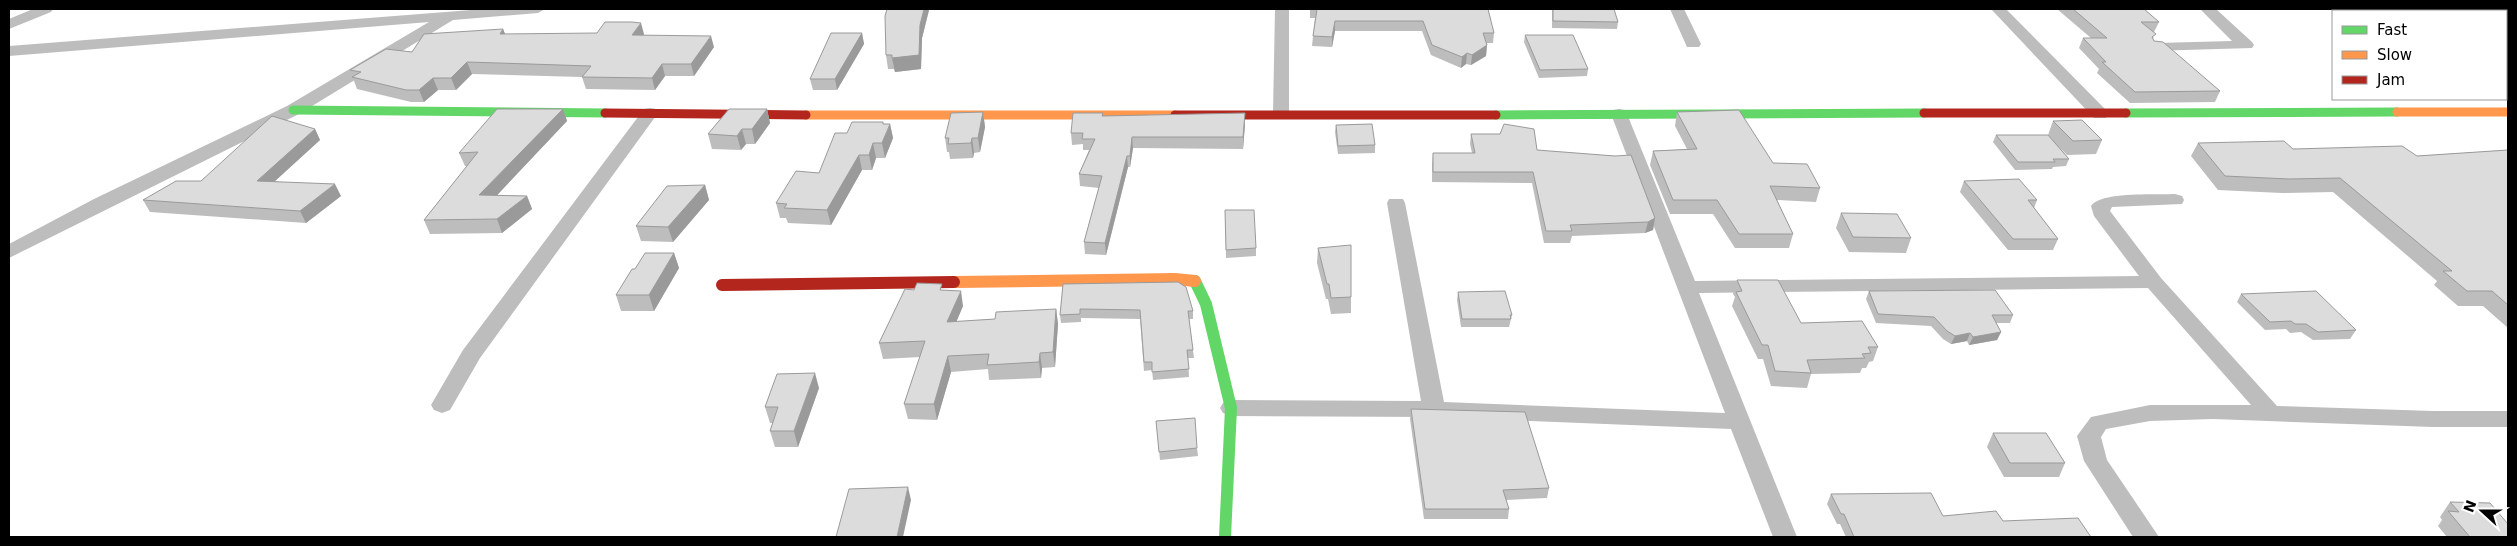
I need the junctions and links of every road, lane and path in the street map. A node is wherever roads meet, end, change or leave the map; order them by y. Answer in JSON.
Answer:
{"nodes":[{"id":1,"x":46,"y":9,"type":"edge"},
{"id":2,"x":538,"y":9,"type":"edge"},
{"id":3,"x":1282,"y":9,"type":"edge"},
{"id":4,"x":1677,"y":9,"type":"edge"},
{"id":5,"x":1998,"y":9,"type":"edge"},
{"id":6,"x":2207,"y":9,"type":"edge"},
{"id":7,"x":458,"y":12,"type":"edge"},
{"id":8,"x":9,"y":24,"type":"edge"},
{"id":9,"x":1693,"y":44,"type":"dead end"},
{"id":10,"x":2157,"y":48,"type":"edge"},
{"id":11,"x":9,"y":51,"type":"edge"},
{"id":12,"x":293,"y":110,"type":"junction"},
{"id":13,"x":2508,"y":112,"type":"edge"},
{"id":14,"x":650,"y":113,"type":"junction"},
{"id":15,"x":1280,"y":113,"type":"junction"},
{"id":16,"x":1619,"y":114,"type":"junction"},
{"id":17,"x":2100,"y":114,"type":"junction"},
{"id":18,"x":2175,"y":200,"type":"dead end"},
{"id":19,"x":1396,"y":203,"type":"dead end"},
{"id":20,"x":9,"y":252,"type":"edge"},
{"id":21,"x":2154,"y":282,"type":"junction"},
{"id":22,"x":722,"y":285,"type":"dead end"},
{"id":23,"x":1689,"y":287,"type":"junction"},
{"id":24,"x":442,"y":405,"type":"dead end"},
{"id":25,"x":1231,"y":408,"type":"junction"},
{"id":26,"x":1434,"y":409,"type":"junction"},
{"id":27,"x":2272,"y":414,"type":"junction"},
{"id":28,"x":2508,"y":419,"type":"edge"},
{"id":29,"x":1739,"y":420,"type":"junction"},
{"id":30,"x":1225,"y":537,"type":"edge"},
{"id":31,"x":1785,"y":537,"type":"edge"},
{"id":32,"x":2146,"y":537,"type":"edge"}],
"edges":[{"from":1,"to":8,"type":"street"},
{"from":2,"to":7,"type":"street"},
{"from":3,"to":15,"type":"street"},
{"from":4,"to":9,"type":"street"},
{"from":5,"to":17,"type":"street"},
{"from":6,"to":10,"type":"street"},
{"from":7,"to":11,"type":"street"},
{"from":7,"to":12,"type":"street"},
{"from":12,"to":14,"type":"street"},
{"from":12,"to":20,"type":"street"},
{"from":13,"to":17,"type":"street"},
{"from":14,"to":15,"type":"street"},
{"from":14,"to":24,"type":"street"},
{"from":15,"to":16,"type":"street"},
{"from":16,"to":17,"type":"street"},
{"from":16,"to":23,"type":"street"},
{"from":18,"to":21,"type":"street"},
{"from":19,"to":26,"type":"street"},
{"from":21,"to":23,"type":"street"},
{"from":21,"to":27,"type":"street"},
{"from":22,"to":25,"type":"street"},
{"from":23,"to":29,"type":"street"},
{"from":25,"to":26,"type":"street"},
{"from":25,"to":30,"type":"street"},
{"from":26,"to":29,"type":"street"},
{"from":27,"to":28,"type":"street"},
{"from":27,"to":32,"type":"street"},
{"from":29,"to":31,"type":"street"}]}
